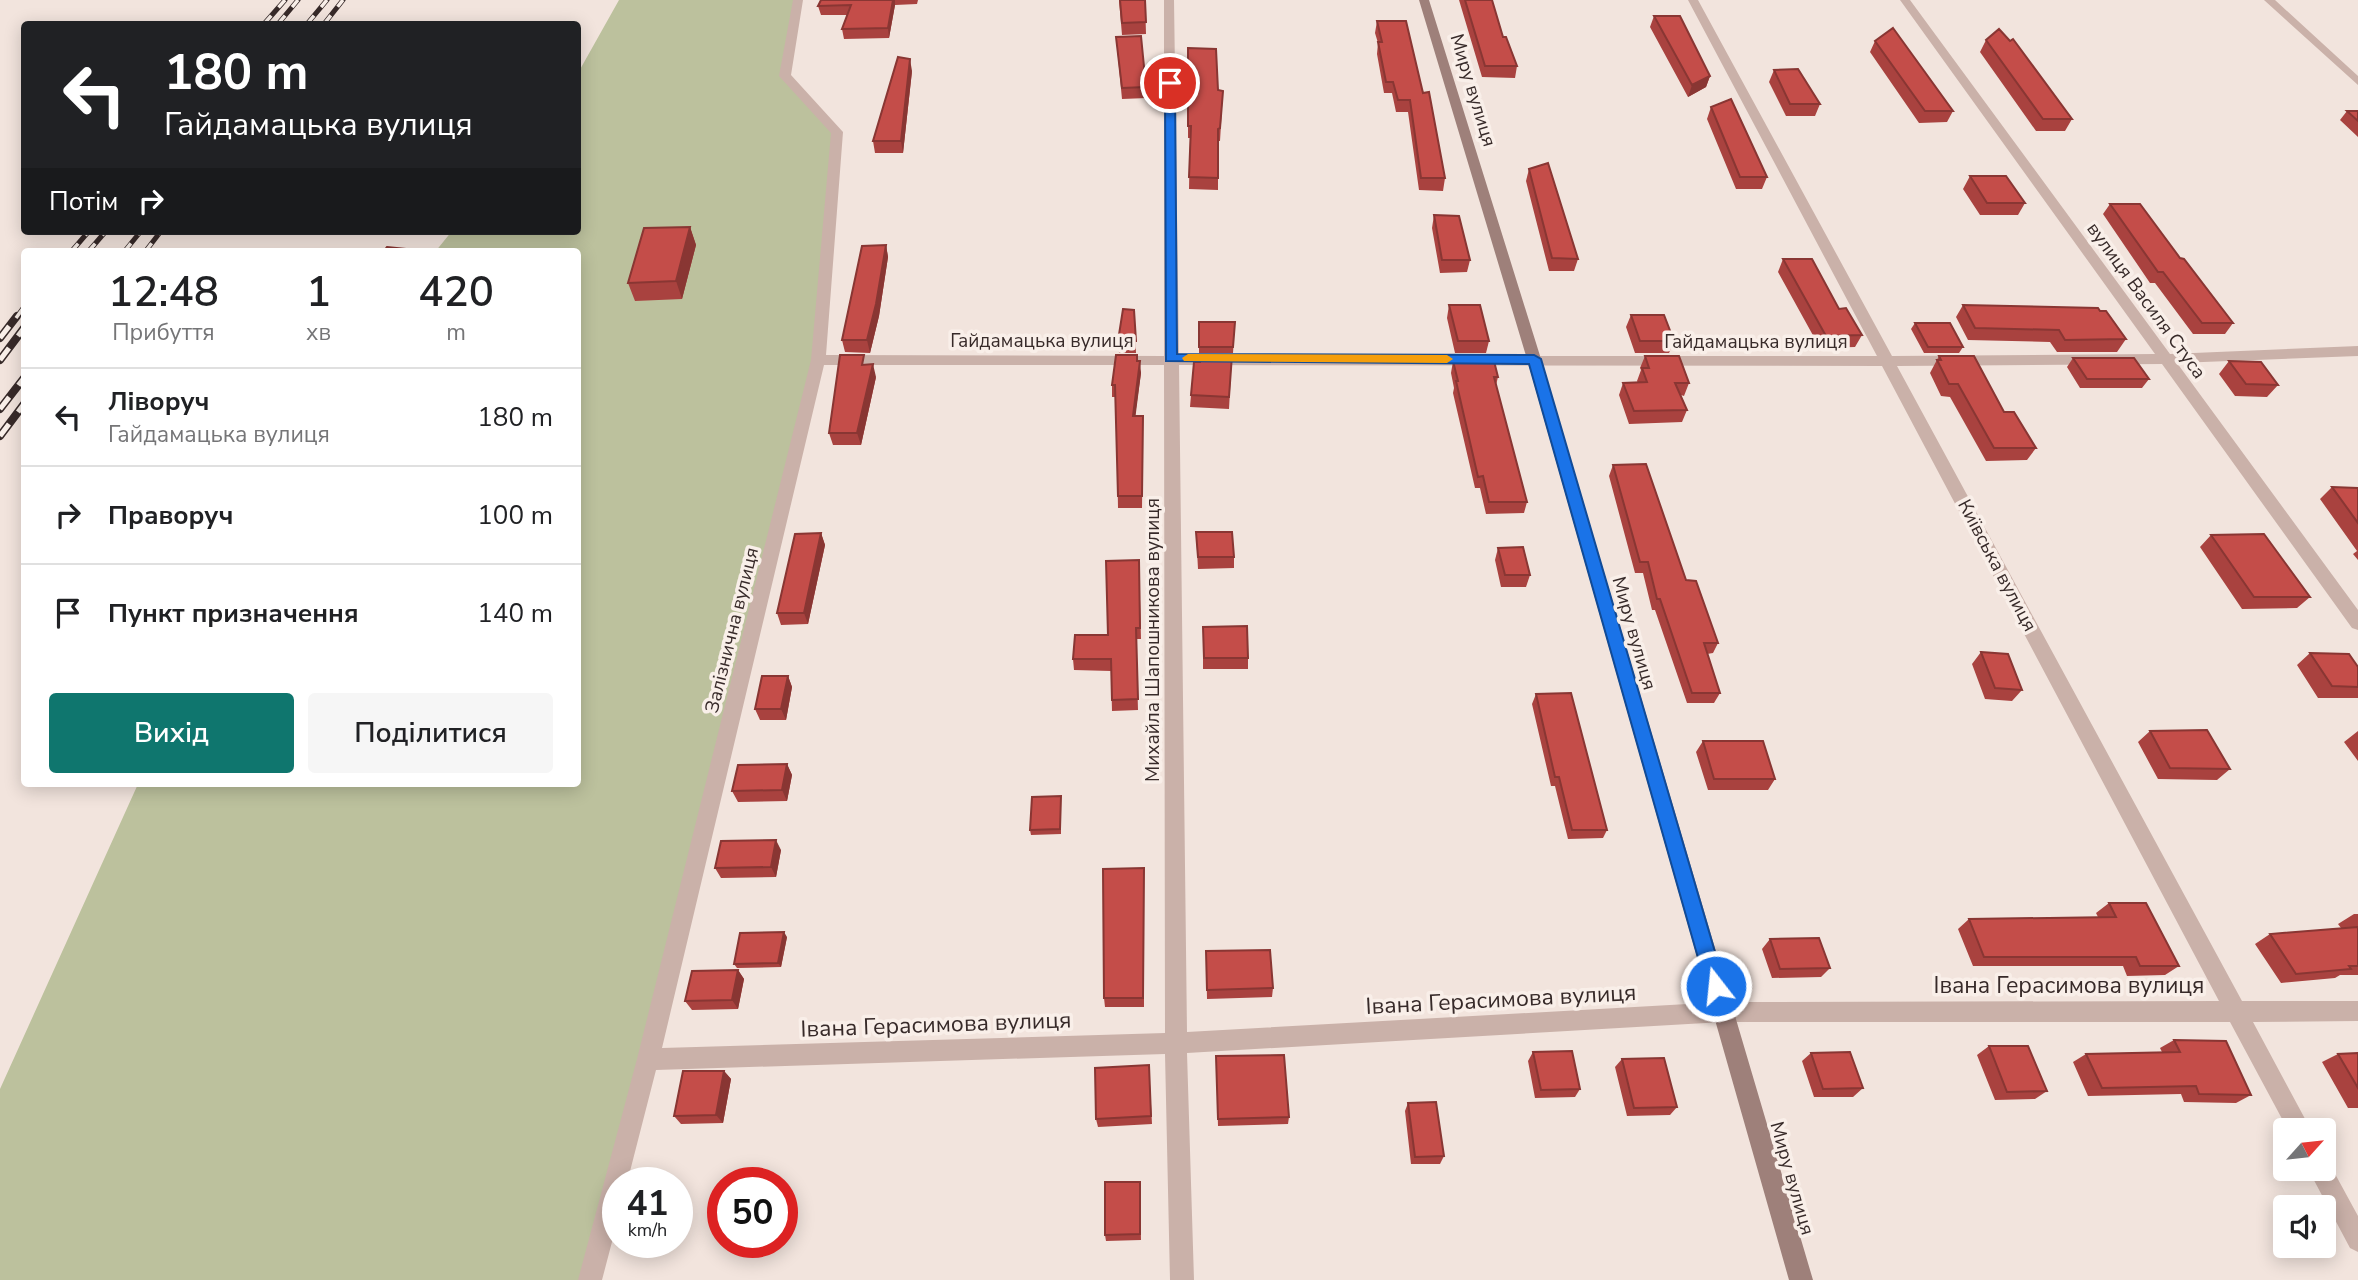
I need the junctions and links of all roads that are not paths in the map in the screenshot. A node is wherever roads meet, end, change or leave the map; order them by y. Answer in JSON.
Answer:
{"nodes":[{"id":1,"x":798,"y":0,"type":"edge"},
{"id":2,"x":1170,"y":0,"type":"edge"},
{"id":3,"x":1424,"y":0,"type":"edge"},
{"id":4,"x":1693,"y":0,"type":"edge"},
{"id":5,"x":1905,"y":0,"type":"edge"},
{"id":6,"x":2269,"y":0,"type":"edge"},
{"id":7,"x":2358,"y":82,"type":"edge"},
{"id":8,"x":2358,"y":351,"type":"edge"},
{"id":9,"x":1171,"y":358,"type":"junction"},
{"id":10,"x":1534,"y":359,"type":"junction"},
{"id":11,"x":2166,"y":359,"type":"junction"},
{"id":12,"x":818,"y":360,"type":"junction"},
{"id":13,"x":1889,"y":361,"type":"junction"},
{"id":14,"x":2358,"y":623,"type":"edge"},
{"id":15,"x":2236,"y":1011,"type":"junction"},
{"id":16,"x":2358,"y":1011,"type":"edge"},
{"id":17,"x":1723,"y":1012,"type":"junction"},
{"id":18,"x":1176,"y":1043,"type":"junction"},
{"id":19,"x":648,"y":1059,"type":"junction"},
{"id":20,"x":2294,"y":1118,"type":"edge"},
{"id":21,"x":2326,"y":1181,"type":"edge"},
{"id":22,"x":2358,"y":1240,"type":"edge"},
{"id":23,"x":590,"y":1280,"type":"edge"},
{"id":24,"x":1182,"y":1280,"type":"edge"},
{"id":25,"x":1801,"y":1280,"type":"edge"}],
"edges":[{"from":1,"to":12,"type":"street","name":"Залізнична вулиця"},
{"from":2,"to":9,"type":"street","name":"Михайла Шапошникова вулиця"},
{"from":3,"to":10,"type":"main road","name":"Миру вулиця"},
{"from":4,"to":13,"type":"street","name":"Київська вулиця"},
{"from":5,"to":11,"type":"street","name":"вулиця Василя Стуса"},
{"from":6,"to":7,"type":"street"},
{"from":8,"to":11,"type":"street","name":"Гайдамацька вулиця"},
{"from":9,"to":10,"type":"street","name":"Гайдамацька вулиця"},
{"from":9,"to":12,"type":"street","name":"Гайдамацька вулиця"},
{"from":9,"to":18,"type":"street","name":"Михайла Шапошникова вулиця"},
{"from":10,"to":13,"type":"street","name":"Гайдамацька вулиця"},
{"from":10,"to":17,"type":"main road","name":"Миру вулиця"},
{"from":11,"to":13,"type":"street","name":"Гайдамацька вулиця"},
{"from":11,"to":14,"type":"street","name":"вулиця Василя Стуса"},
{"from":12,"to":19,"type":"street","name":"Залізнична вулиця"},
{"from":13,"to":15,"type":"street","name":"Київська вулиця"},
{"from":15,"to":16,"type":"street","name":"Івана Герасимова вулиця"},
{"from":15,"to":17,"type":"street","name":"Івана Герасимова вулиця"},
{"from":15,"to":20,"type":"street","name":"Київська вулиця"},
{"from":17,"to":18,"type":"street","name":"Івана Герасимова вулиця"},
{"from":17,"to":25,"type":"main road","name":"Миру вулиця"},
{"from":18,"to":19,"type":"street","name":"Івана Герасимова вулиця"},
{"from":18,"to":24,"type":"street","name":"Михайла Шапошникова вулиця"},
{"from":19,"to":23,"type":"street","name":"Залізнична вулиця"},
{"from":21,"to":22,"type":"street"}]}
